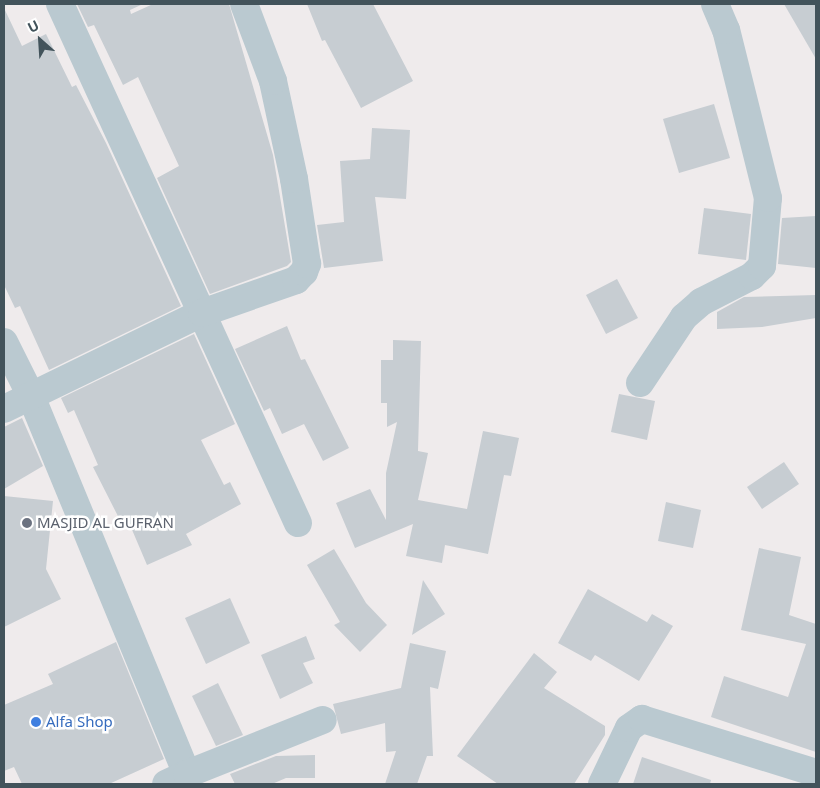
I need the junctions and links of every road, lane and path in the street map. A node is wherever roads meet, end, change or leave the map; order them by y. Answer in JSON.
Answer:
{"nodes":[{"id":1,"x":60,"y":4,"type":"edge"},
{"id":2,"x":244,"y":4,"type":"edge"},
{"id":3,"x":715,"y":4,"type":"edge"},
{"id":4,"x":202,"y":313,"type":"junction"},
{"id":5,"x":4,"y":342,"type":"edge"},
{"id":6,"x":640,"y":383,"type":"dead end"},
{"id":7,"x":31,"y":396,"type":"junction"},
{"id":8,"x":4,"y":409,"type":"edge"},
{"id":9,"x":298,"y":523,"type":"dead end"},
{"id":10,"x":323,"y":720,"type":"dead end"},
{"id":11,"x":816,"y":773,"type":"edge"},
{"id":12,"x":177,"y":779,"type":"edge"},
{"id":13,"x":602,"y":784,"type":"edge"}],
"edges":[{"from":1,"to":4,"type":"street"},
{"from":2,"to":4,"type":"street"},
{"from":3,"to":6,"type":"street"},
{"from":4,"to":7,"type":"street"},
{"from":4,"to":9,"type":"street"},
{"from":5,"to":7,"type":"street"},
{"from":7,"to":8,"type":"street"},
{"from":7,"to":12,"type":"street"},
{"from":10,"to":12,"type":"street"},
{"from":11,"to":13,"type":"street"}]}
